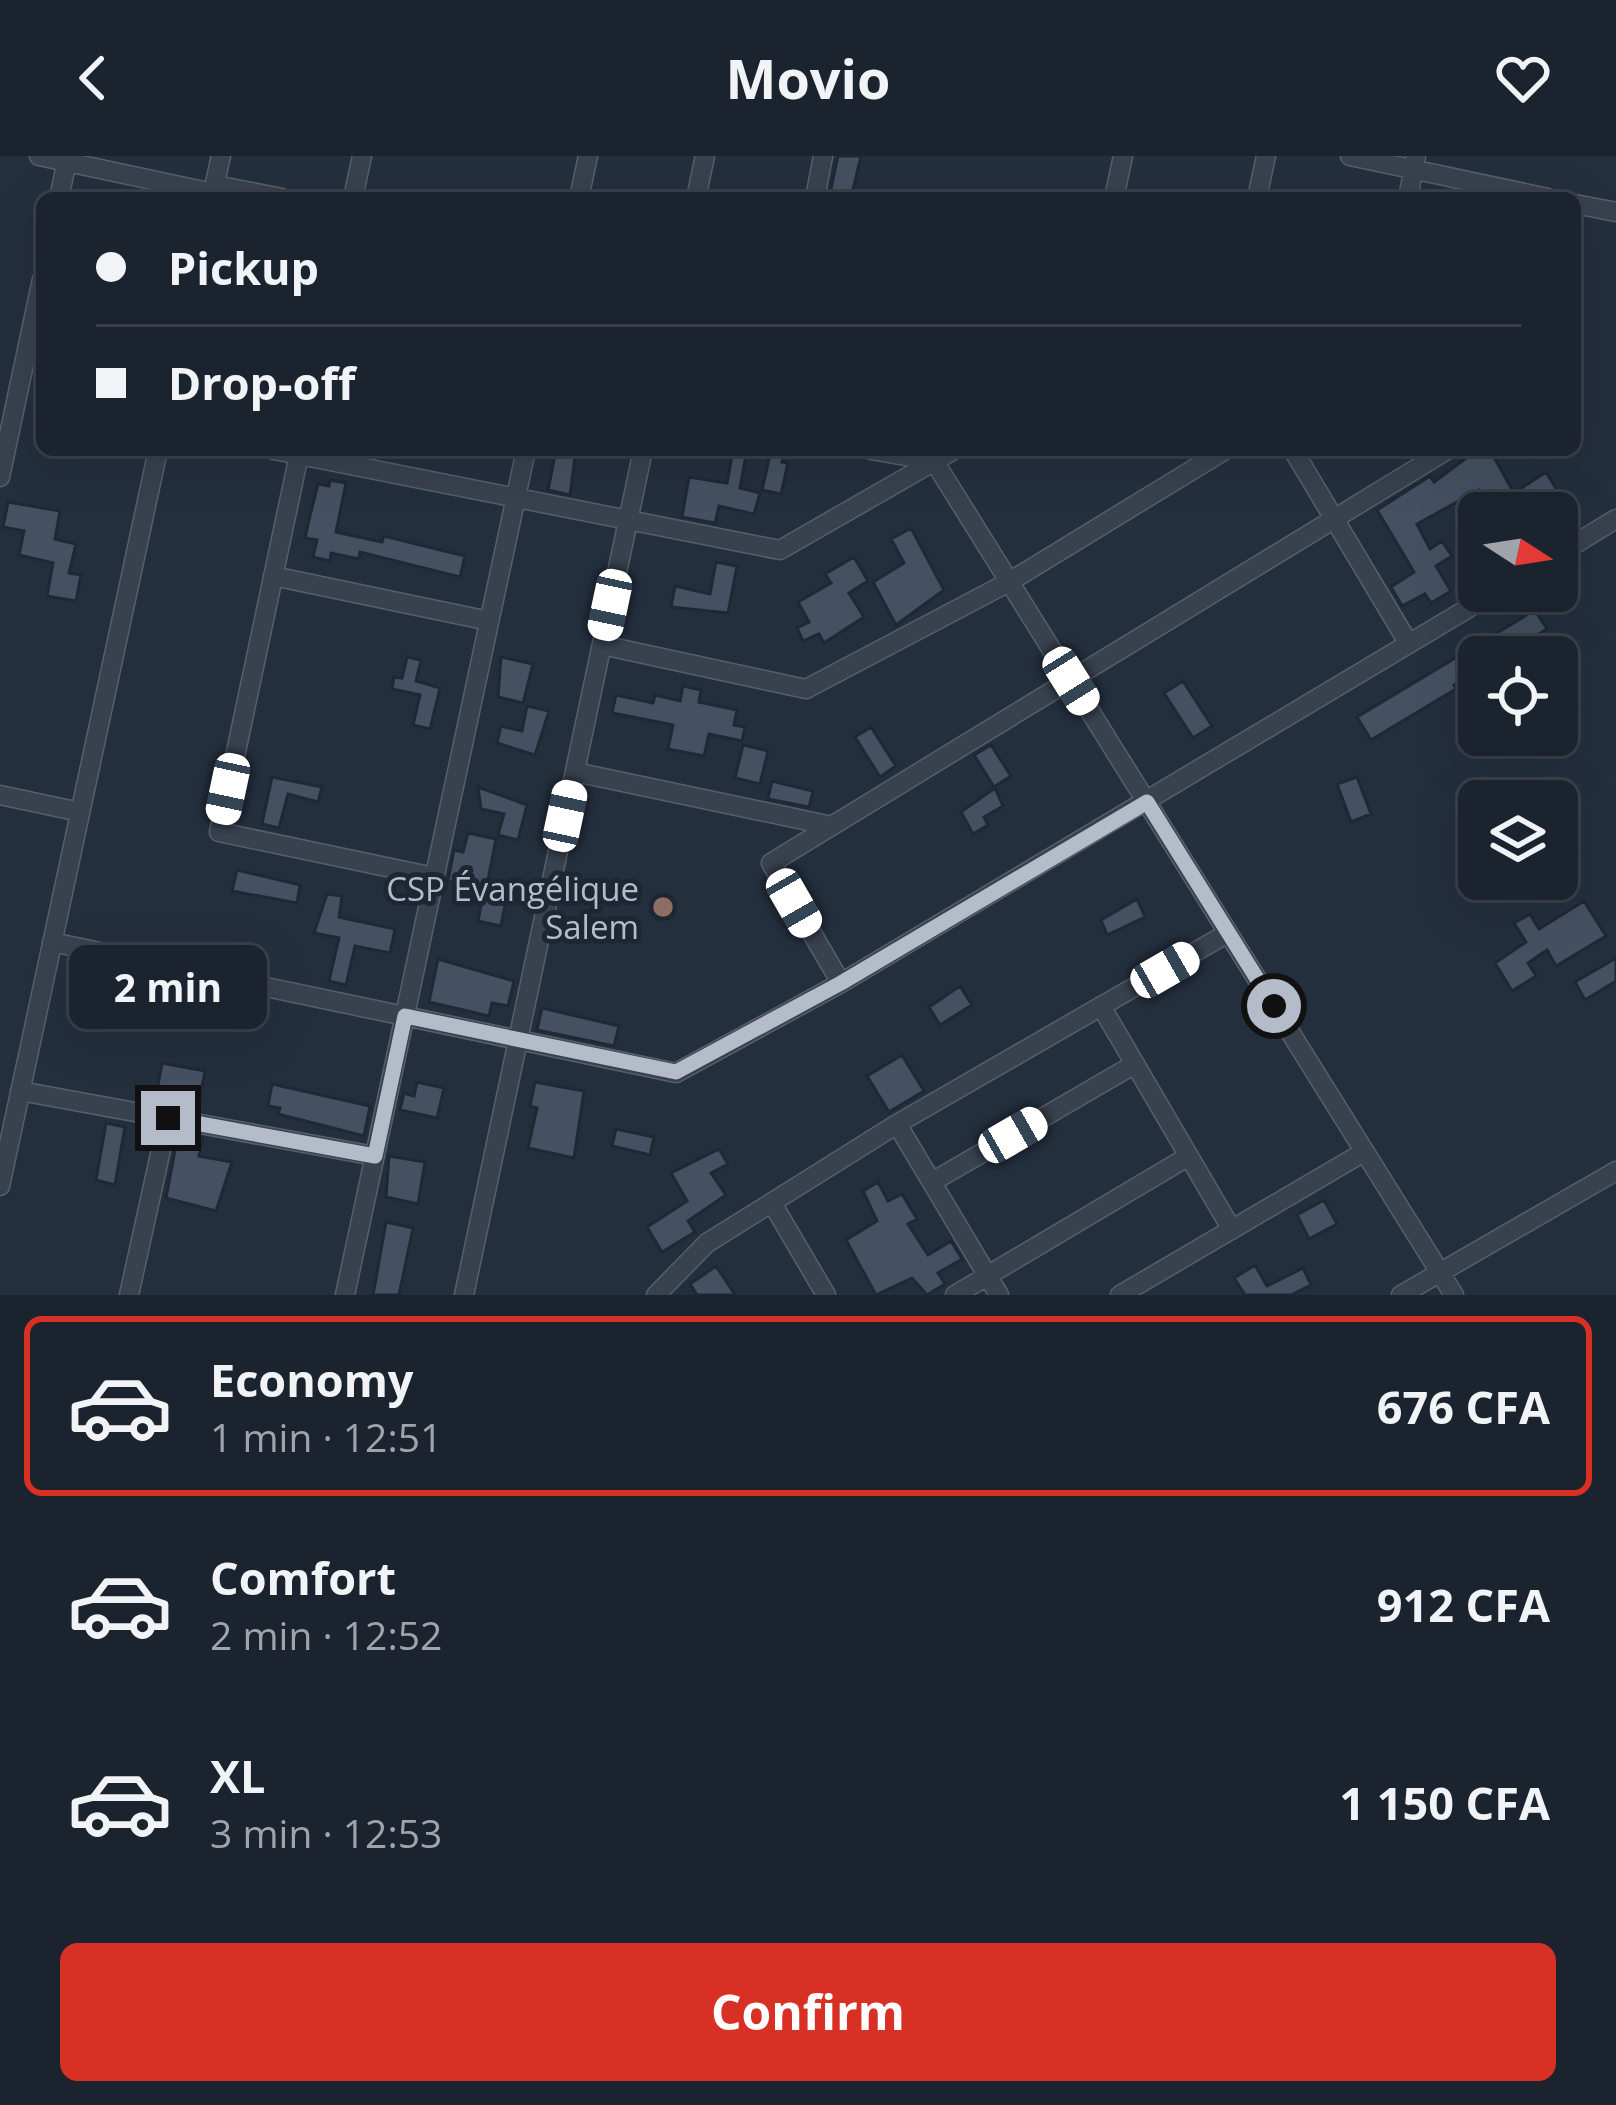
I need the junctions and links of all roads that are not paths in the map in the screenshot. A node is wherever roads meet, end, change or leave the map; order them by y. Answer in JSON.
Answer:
{"nodes":[{"id":1,"x":39,"y":156,"type":"edge"},
{"id":2,"x":221,"y":156,"type":"edge"},
{"id":3,"x":362,"y":156,"type":"edge"},
{"id":4,"x":588,"y":156,"type":"edge"},
{"id":5,"x":705,"y":156,"type":"edge"},
{"id":6,"x":824,"y":156,"type":"edge"},
{"id":7,"x":1123,"y":156,"type":"edge"},
{"id":8,"x":1266,"y":156,"type":"edge"},
{"id":9,"x":1350,"y":156,"type":"edge"},
{"id":10,"x":67,"y":159,"type":"edge"},
{"id":11,"x":1415,"y":163,"type":"edge"},
{"id":12,"x":60,"y":192,"type":"edge"},
{"id":13,"x":213,"y":192,"type":"edge"},
{"id":14,"x":354,"y":192,"type":"edge"},
{"id":15,"x":580,"y":192,"type":"edge"},
{"id":16,"x":697,"y":192,"type":"edge"},
{"id":17,"x":816,"y":192,"type":"edge"},
{"id":18,"x":1115,"y":192,"type":"edge"},
{"id":19,"x":1258,"y":192,"type":"edge"},
{"id":20,"x":1521,"y":192,"type":"edge"},
{"id":21,"x":1581,"y":205,"type":"edge"},
{"id":22,"x":1616,"y":212,"type":"edge"},
{"id":23,"x":36,"y":307,"type":"edge"},
{"id":24,"x":157,"y":456,"type":"edge"},
{"id":25,"x":298,"y":456,"type":"edge"},
{"id":26,"x":318,"y":456,"type":"edge"},
{"id":27,"x":525,"y":456,"type":"edge"},
{"id":28,"x":642,"y":456,"type":"edge"},
{"id":29,"x":905,"y":456,"type":"edge"},
{"id":30,"x":943,"y":456,"type":"edge"},
{"id":31,"x":1215,"y":456,"type":"edge"},
{"id":32,"x":1296,"y":456,"type":"edge"},
{"id":33,"x":1437,"y":456,"type":"edge"},
{"id":34,"x":934,"y":461,"type":"junction"},
{"id":35,"x":0,"y":477,"type":"edge"},
{"id":36,"x":515,"y":498,"type":"junction"},
{"id":37,"x":1334,"y":519,"type":"junction"},
{"id":38,"x":1616,"y":519,"type":"edge"},
{"id":39,"x":628,"y":520,"type":"junction"},
{"id":40,"x":1578,"y":542,"type":"edge"},
{"id":41,"x":273,"y":576,"type":"junction"},
{"id":42,"x":1009,"y":582,"type":"junction"},
{"id":43,"x":1462,"y":612,"type":"edge"},
{"id":44,"x":489,"y":621,"type":"junction"},
{"id":45,"x":1409,"y":644,"type":"junction"},
{"id":46,"x":602,"y":645,"type":"junction"},
{"id":47,"x":1071,"y":681,"type":"junction"},
{"id":48,"x":575,"y":772,"type":"junction"},
{"id":49,"x":0,"y":796,"type":"edge"},
{"id":50,"x":1147,"y":802,"type":"junction"},
{"id":51,"x":80,"y":812,"type":"junction"},
{"id":52,"x":832,"y":826,"type":"junction"},
{"id":53,"x":434,"y":877,"type":"junction"},
{"id":54,"x":1228,"y":933,"type":"junction"},
{"id":55,"x":52,"y":941,"type":"junction"},
{"id":56,"x":841,"y":983,"type":"junction"},
{"id":57,"x":1101,"y":1006,"type":"junction"},
{"id":58,"x":405,"y":1016,"type":"junction"},
{"id":59,"x":518,"y":1039,"type":"junction"},
{"id":60,"x":1135,"y":1064,"type":"junction"},
{"id":61,"x":20,"y":1091,"type":"junction"},
{"id":62,"x":168,"y":1118,"type":"junction"},
{"id":63,"x":897,"y":1124,"type":"junction"},
{"id":64,"x":4,"y":1149,"type":"edge"},
{"id":65,"x":1364,"y":1152,"type":"junction"},
{"id":66,"x":375,"y":1156,"type":"junction"},
{"id":67,"x":1189,"y":1156,"type":"junction"},
{"id":68,"x":1616,"y":1171,"type":"edge"},
{"id":69,"x":932,"y":1182,"type":"junction"},
{"id":70,"x":0,"y":1186,"type":"edge"},
{"id":71,"x":772,"y":1202,"type":"junction"},
{"id":72,"x":1232,"y":1230,"type":"junction"},
{"id":73,"x":1440,"y":1273,"type":"junction"},
{"id":74,"x":988,"y":1276,"type":"junction"},
{"id":75,"x":659,"y":1294,"type":"edge"},
{"id":76,"x":129,"y":1295,"type":"edge"},
{"id":77,"x":345,"y":1295,"type":"edge"},
{"id":78,"x":464,"y":1295,"type":"edge"},
{"id":79,"x":826,"y":1295,"type":"edge"},
{"id":80,"x":955,"y":1295,"type":"edge"},
{"id":81,"x":999,"y":1295,"type":"edge"},
{"id":82,"x":1120,"y":1295,"type":"edge"},
{"id":83,"x":1401,"y":1295,"type":"edge"},
{"id":84,"x":1454,"y":1295,"type":"edge"}],
"edges":[{"from":1,"to":10,"type":"street"},
{"from":2,"to":13,"type":"street"},
{"from":3,"to":14,"type":"street"},
{"from":4,"to":15,"type":"street"},
{"from":5,"to":16,"type":"street"},
{"from":6,"to":17,"type":"street"},
{"from":7,"to":18,"type":"street"},
{"from":8,"to":19,"type":"street"},
{"from":9,"to":11,"type":"street"},
{"from":10,"to":12,"type":"street"},
{"from":10,"to":13,"type":"street"},
{"from":11,"to":20,"type":"street"},
{"from":21,"to":22,"type":"street"},
{"from":23,"to":35,"type":"street"},
{"from":24,"to":51,"type":"street"},
{"from":25,"to":41,"type":"street"},
{"from":26,"to":36,"type":"street"},
{"from":27,"to":36,"type":"street"},
{"from":28,"to":39,"type":"street"},
{"from":29,"to":34,"type":"street"},
{"from":30,"to":34,"type":"street"},
{"from":31,"to":42,"type":"street"},
{"from":32,"to":37,"type":"street"},
{"from":33,"to":37,"type":"street"},
{"from":34,"to":39,"type":"street"},
{"from":34,"to":42,"type":"street"},
{"from":36,"to":39,"type":"street"},
{"from":36,"to":44,"type":"street"},
{"from":37,"to":45,"type":"street"},
{"from":37,"to":47,"type":"street"},
{"from":38,"to":40,"type":"street"},
{"from":39,"to":46,"type":"street"},
{"from":41,"to":44,"type":"street"},
{"from":41,"to":53,"type":"street"},
{"from":42,"to":46,"type":"street"},
{"from":42,"to":47,"type":"street"},
{"from":43,"to":45,"type":"street"},
{"from":44,"to":53,"type":"street"},
{"from":45,"to":50,"type":"street"},
{"from":46,"to":48,"type":"street"},
{"from":47,"to":50,"type":"street"},
{"from":47,"to":52,"type":"street"},
{"from":48,"to":52,"type":"street"},
{"from":48,"to":59,"type":"street"},
{"from":49,"to":51,"type":"street"},
{"from":50,"to":54,"type":"street"},
{"from":50,"to":56,"type":"street"},
{"from":51,"to":55,"type":"street"},
{"from":52,"to":56,"type":"street"},
{"from":53,"to":58,"type":"street"},
{"from":54,"to":57,"type":"street"},
{"from":54,"to":65,"type":"street"},
{"from":55,"to":58,"type":"street"},
{"from":55,"to":61,"type":"street"},
{"from":56,"to":59,"type":"street"},
{"from":57,"to":60,"type":"street"},
{"from":57,"to":63,"type":"street"},
{"from":58,"to":59,"type":"street"},
{"from":58,"to":66,"type":"street"},
{"from":59,"to":78,"type":"street"},
{"from":60,"to":67,"type":"street"},
{"from":60,"to":69,"type":"street"},
{"from":61,"to":62,"type":"street"},
{"from":61,"to":64,"type":"street"},
{"from":62,"to":66,"type":"street"},
{"from":62,"to":76,"type":"street"},
{"from":63,"to":69,"type":"street"},
{"from":63,"to":71,"type":"street"},
{"from":64,"to":70,"type":"street"},
{"from":65,"to":72,"type":"street"},
{"from":65,"to":73,"type":"street"},
{"from":66,"to":77,"type":"street"},
{"from":67,"to":72,"type":"street"},
{"from":67,"to":74,"type":"street"},
{"from":68,"to":73,"type":"street"},
{"from":69,"to":74,"type":"street"},
{"from":71,"to":75,"type":"street"},
{"from":71,"to":79,"type":"street"},
{"from":72,"to":82,"type":"street"},
{"from":73,"to":83,"type":"street"},
{"from":73,"to":84,"type":"street"},
{"from":74,"to":80,"type":"street"},
{"from":74,"to":81,"type":"street"}]}
